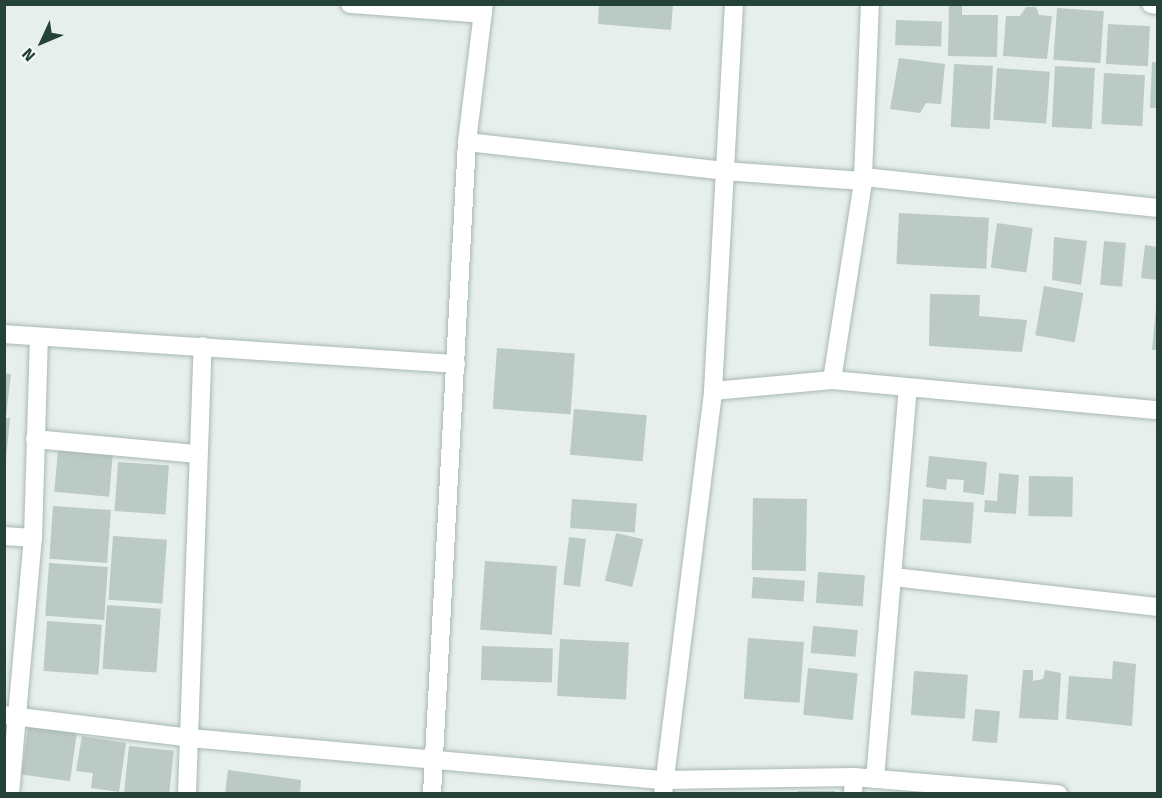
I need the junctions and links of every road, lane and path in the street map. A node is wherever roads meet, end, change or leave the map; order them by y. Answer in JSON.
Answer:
{"nodes":[{"id":1,"x":350,"y":4,"type":"edge"},
{"id":2,"x":734,"y":4,"type":"edge"},
{"id":3,"x":870,"y":4,"type":"edge"},
{"id":4,"x":1151,"y":4,"type":"edge"},
{"id":5,"x":1158,"y":5,"type":"edge"},
{"id":6,"x":484,"y":9,"type":"edge"},
{"id":7,"x":467,"y":142,"type":"junction"},
{"id":8,"x":724,"y":171,"type":"junction"},
{"id":9,"x":863,"y":179,"type":"junction"},
{"id":10,"x":1158,"y":208,"type":"edge"},
{"id":11,"x":4,"y":334,"type":"edge"},
{"id":12,"x":39,"y":338,"type":"junction"},
{"id":13,"x":203,"y":346,"type":"junction"},
{"id":14,"x":456,"y":364,"type":"junction"},
{"id":15,"x":832,"y":380,"type":"junction"},
{"id":16,"x":908,"y":389,"type":"junction"},
{"id":17,"x":713,"y":391,"type":"junction"},
{"id":18,"x":1158,"y":410,"type":"edge"},
{"id":19,"x":35,"y":439,"type":"junction"},
{"id":20,"x":197,"y":454,"type":"junction"},
{"id":21,"x":4,"y":536,"type":"edge"},
{"id":22,"x":33,"y":538,"type":"junction"},
{"id":23,"x":894,"y":577,"type":"junction"},
{"id":24,"x":1158,"y":608,"type":"edge"},
{"id":25,"x":11,"y":715,"type":"edge"},
{"id":26,"x":190,"y":738,"type":"junction"},
{"id":27,"x":434,"y":758,"type":"junction"},
{"id":28,"x":875,"y":779,"type":"junction"},
{"id":29,"x":853,"y":785,"type":"edge"},
{"id":30,"x":664,"y":787,"type":"edge"},
{"id":31,"x":10,"y":794,"type":"edge"},
{"id":32,"x":187,"y":794,"type":"edge"},
{"id":33,"x":432,"y":794,"type":"edge"},
{"id":34,"x":1058,"y":794,"type":"edge"}],
"edges":[{"from":1,"to":6,"type":"street"},
{"from":2,"to":8,"type":"street"},
{"from":3,"to":9,"type":"street"},
{"from":4,"to":5,"type":"street"},
{"from":6,"to":7,"type":"street"},
{"from":7,"to":8,"type":"street"},
{"from":7,"to":14,"type":"street"},
{"from":8,"to":9,"type":"street"},
{"from":8,"to":17,"type":"street"},
{"from":9,"to":10,"type":"street"},
{"from":9,"to":15,"type":"street"},
{"from":11,"to":12,"type":"street"},
{"from":12,"to":13,"type":"street"},
{"from":12,"to":19,"type":"street"},
{"from":13,"to":14,"type":"street"},
{"from":13,"to":20,"type":"street"},
{"from":14,"to":27,"type":"street"},
{"from":15,"to":16,"type":"street"},
{"from":15,"to":17,"type":"street"},
{"from":16,"to":18,"type":"street"},
{"from":16,"to":23,"type":"street"},
{"from":17,"to":30,"type":"street"},
{"from":19,"to":20,"type":"street"},
{"from":19,"to":22,"type":"street"},
{"from":20,"to":26,"type":"street"},
{"from":21,"to":22,"type":"street"},
{"from":22,"to":25,"type":"street"},
{"from":23,"to":24,"type":"street"},
{"from":23,"to":28,"type":"street"},
{"from":25,"to":26,"type":"street"},
{"from":25,"to":31,"type":"street"},
{"from":26,"to":27,"type":"street"},
{"from":26,"to":32,"type":"street"},
{"from":27,"to":30,"type":"street"},
{"from":27,"to":33,"type":"street"},
{"from":28,"to":29,"type":"street"},
{"from":28,"to":34,"type":"street"},
{"from":29,"to":30,"type":"street"}]}
